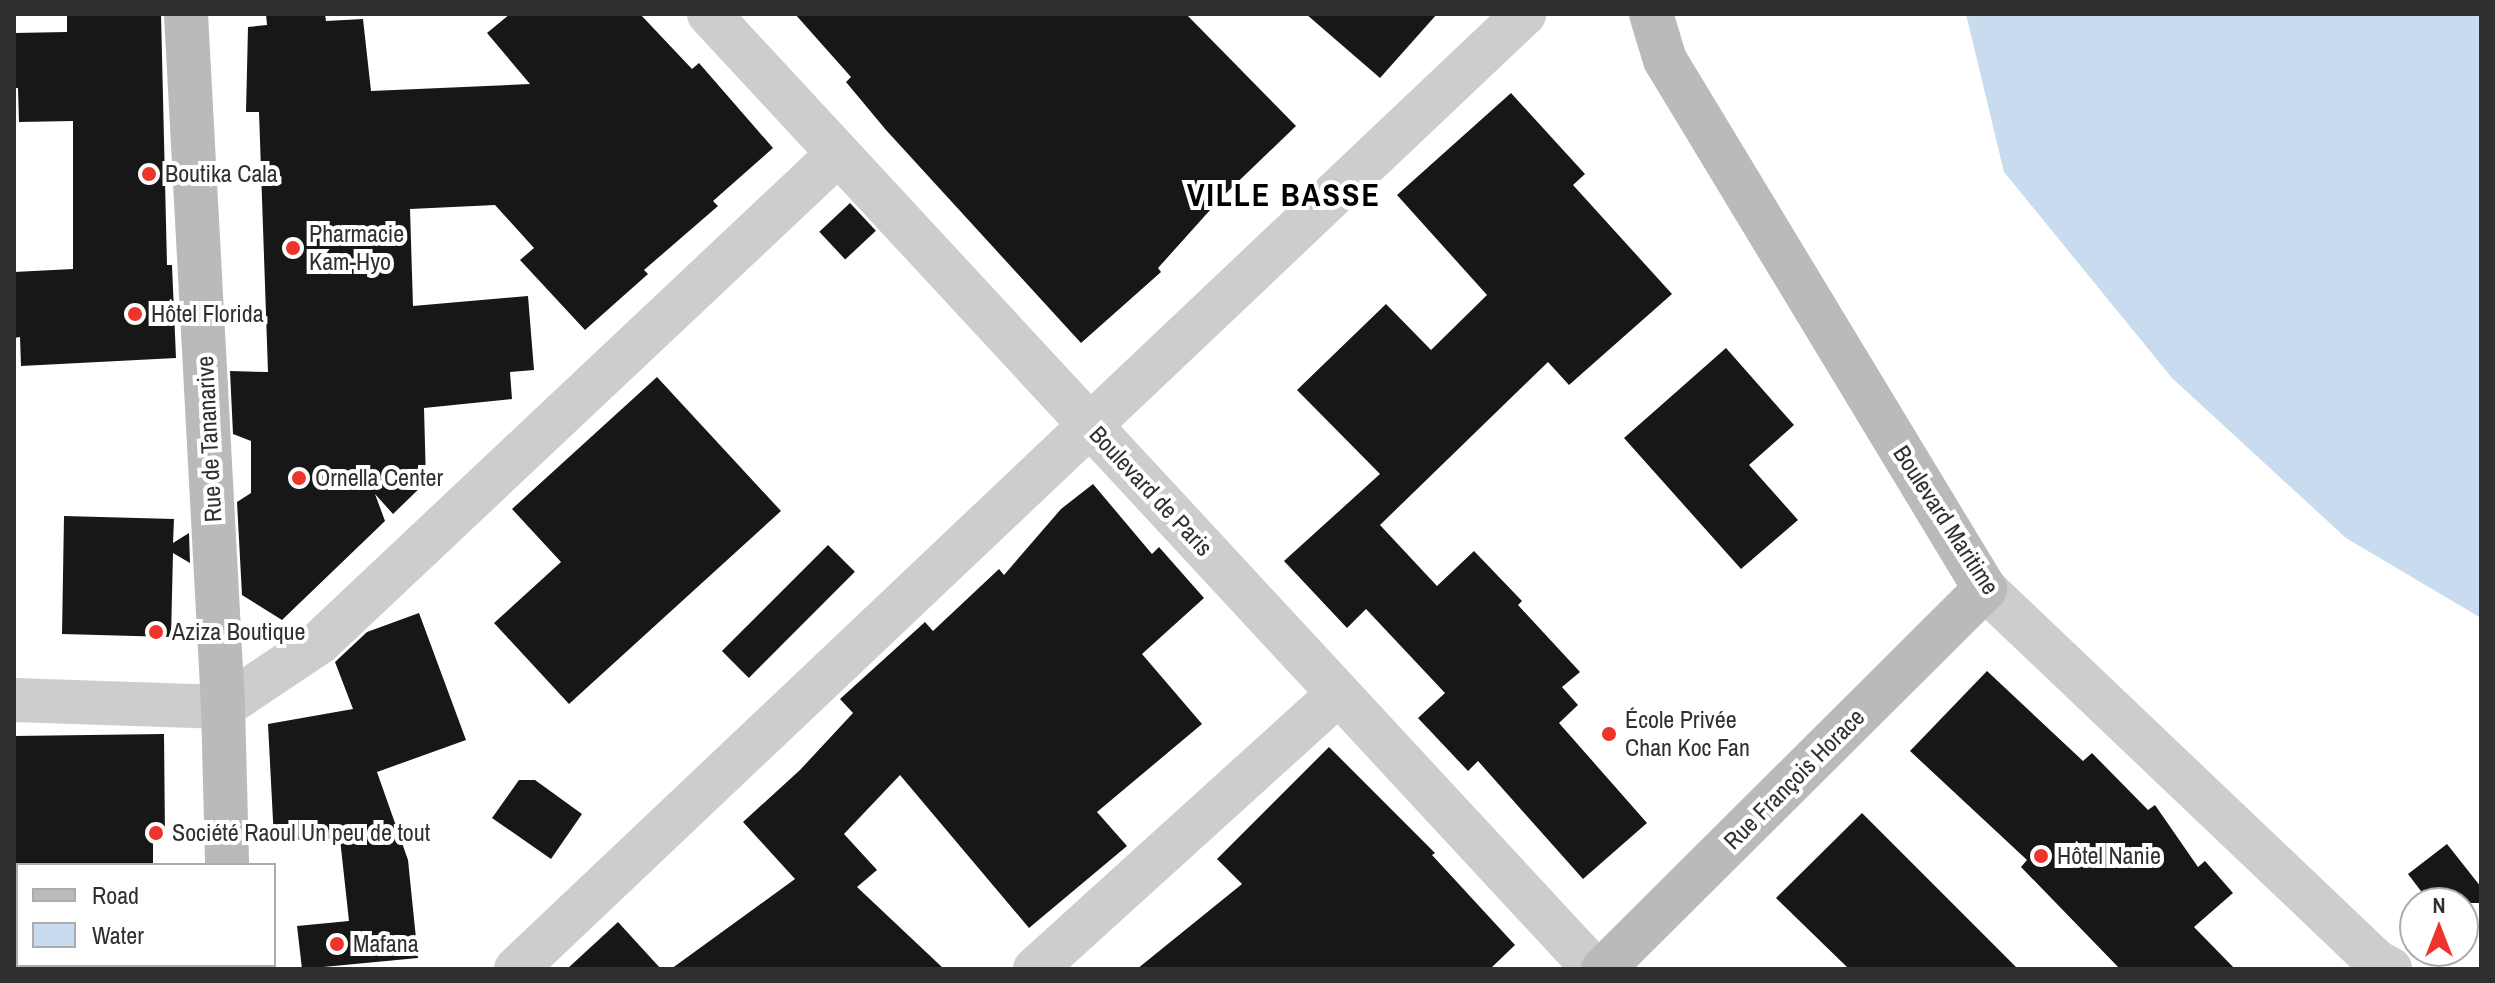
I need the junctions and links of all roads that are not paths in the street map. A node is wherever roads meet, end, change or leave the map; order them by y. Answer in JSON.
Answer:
{"nodes":[{"id":1,"x":186,"y":14,"type":"edge"},
{"id":2,"x":709,"y":14,"type":"edge"},
{"id":3,"x":1524,"y":14,"type":"edge"},
{"id":4,"x":1651,"y":14,"type":"edge"},
{"id":5,"x":838,"y":154,"type":"junction"},
{"id":6,"x":1090,"y":425,"type":"junction"},
{"id":7,"x":1985,"y":589,"type":"junction"},
{"id":8,"x":1338,"y":694,"type":"junction"},
{"id":9,"x":14,"y":700,"type":"edge"},
{"id":10,"x":223,"y":707,"type":"junction"},
{"id":11,"x":227,"y":863,"type":"edge"},
{"id":12,"x":516,"y":969,"type":"edge"},
{"id":13,"x":1035,"y":969,"type":"edge"},
{"id":14,"x":1594,"y":969,"type":"edge"},
{"id":15,"x":1603,"y":969,"type":"edge"},
{"id":16,"x":2390,"y":969,"type":"edge"}],
"edges":[{"from":1,"to":10,"type":"street","name":"Rue de Tananarive"},
{"from":2,"to":5,"type":"street","name":"Boulevard de Paris"},
{"from":3,"to":6,"type":"street"},
{"from":4,"to":7,"type":"street","name":"Boulevard Maritime"},
{"from":5,"to":6,"type":"street","name":"Boulevard de Paris"},
{"from":5,"to":10,"type":"street"},
{"from":6,"to":8,"type":"street","name":"Boulevard de Paris"},
{"from":6,"to":12,"type":"street"},
{"from":7,"to":15,"type":"street","name":"Rue François Horace"},
{"from":7,"to":16,"type":"street","name":"Boulevard Maritime"},
{"from":8,"to":13,"type":"street"},
{"from":8,"to":14,"type":"street","name":"Boulevard de Paris"},
{"from":9,"to":10,"type":"street"},
{"from":10,"to":11,"type":"street","name":"Rue de Tananarive"}]}
